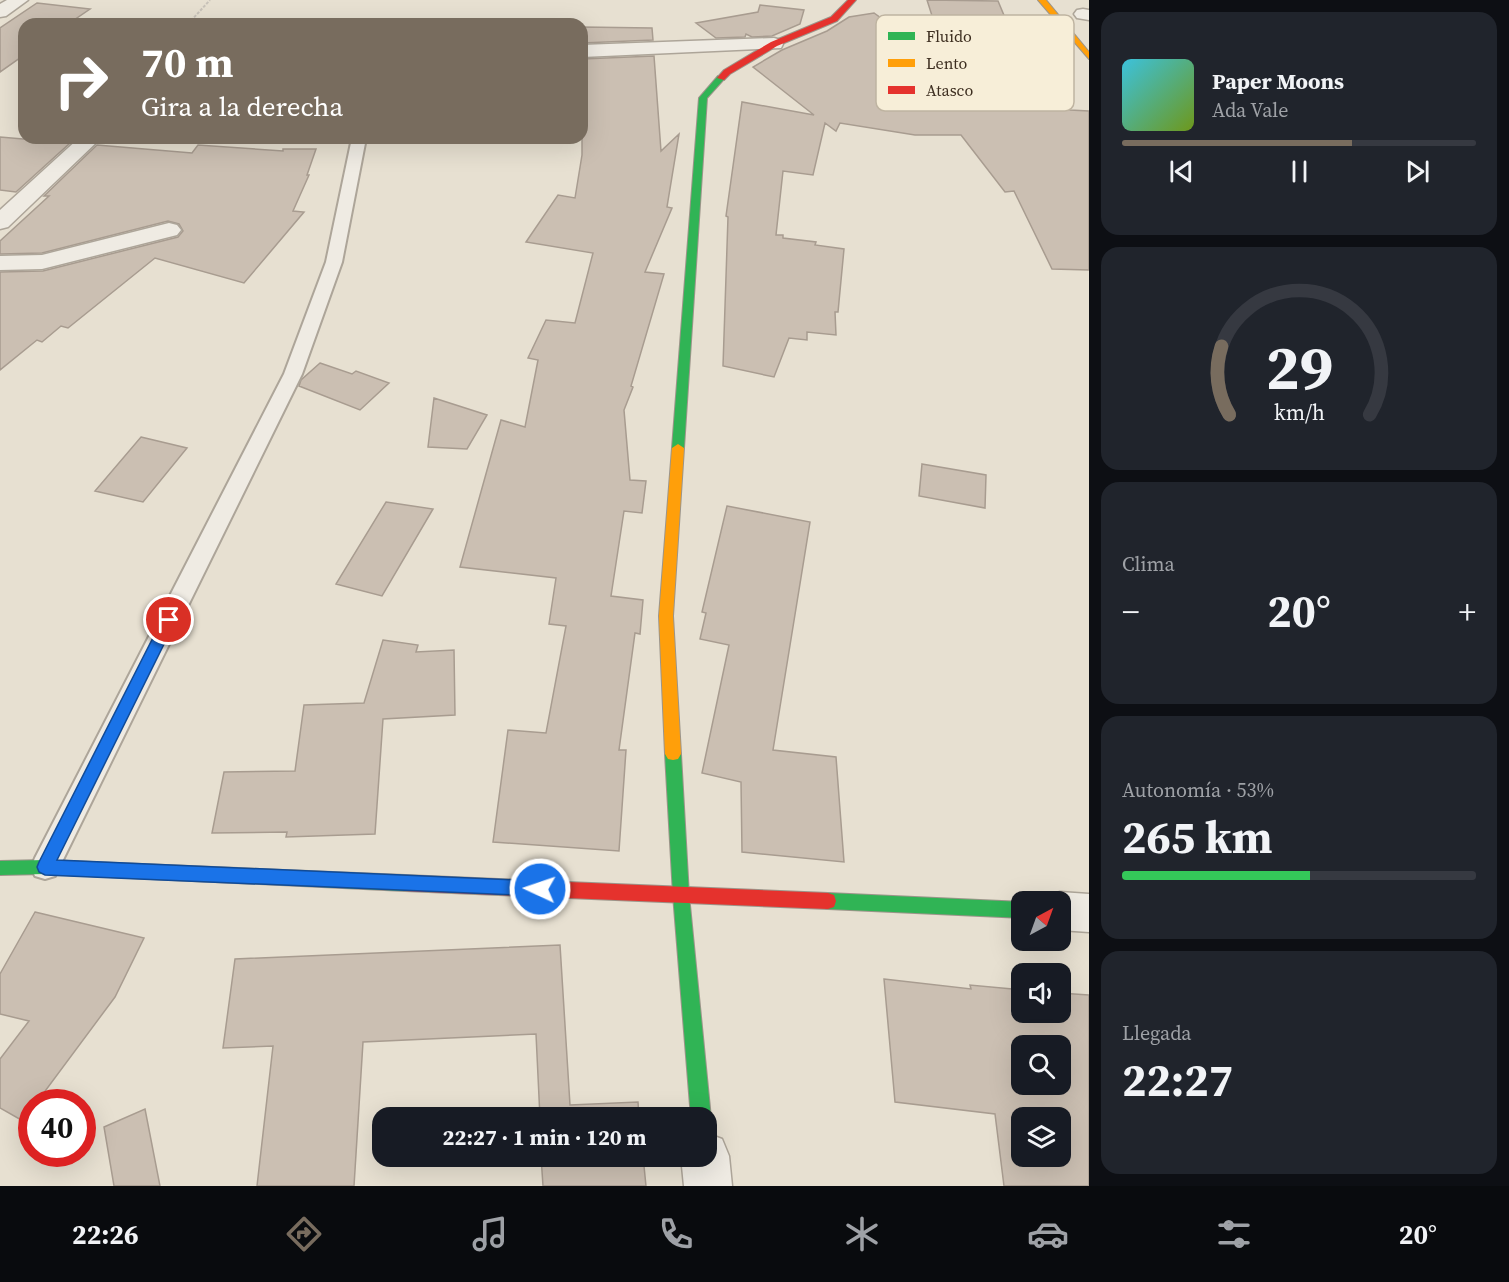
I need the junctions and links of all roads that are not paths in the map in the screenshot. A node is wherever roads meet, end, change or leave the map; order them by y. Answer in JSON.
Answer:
{"nodes":[{"id":1,"x":19,"y":0,"type":"edge"},
{"id":2,"x":852,"y":0,"type":"edge"},
{"id":3,"x":1042,"y":0,"type":"edge"},
{"id":4,"x":0,"y":12,"type":"edge"},
{"id":5,"x":1054,"y":15,"type":"edge"},
{"id":6,"x":1074,"y":39,"type":"edge"},
{"id":7,"x":774,"y":44,"type":"junction"},
{"id":8,"x":588,"y":51,"type":"edge"},
{"id":9,"x":1089,"y":57,"type":"edge"},
{"id":10,"x":84,"y":144,"type":"edge"},
{"id":11,"x":357,"y":144,"type":"edge"},
{"id":12,"x":0,"y":222,"type":"edge"},
{"id":13,"x":169,"y":230,"type":"dead end"},
{"id":14,"x":0,"y":263,"type":"edge"},
{"id":15,"x":45,"y":867,"type":"junction"},
{"id":16,"x":0,"y":868,"type":"edge"},
{"id":17,"x":681,"y":895,"type":"junction"},
{"id":18,"x":1011,"y":910,"type":"edge"},
{"id":19,"x":1071,"y":912,"type":"edge"},
{"id":20,"x":1089,"y":913,"type":"edge"},
{"id":21,"x":700,"y":1107,"type":"edge"},
{"id":22,"x":706,"y":1167,"type":"edge"},
{"id":23,"x":708,"y":1186,"type":"edge"}],
"edges":[{"from":1,"to":4,"type":"street"},
{"from":2,"to":7,"type":"street"},
{"from":3,"to":5,"type":"street"},
{"from":6,"to":9,"type":"street"},
{"from":7,"to":8,"type":"street"},
{"from":7,"to":17,"type":"street"},
{"from":10,"to":12,"type":"street"},
{"from":11,"to":15,"type":"lane"},
{"from":13,"to":14,"type":"street"},
{"from":15,"to":16,"type":"street"},
{"from":15,"to":17,"type":"street"},
{"from":17,"to":18,"type":"street"},
{"from":17,"to":21,"type":"street"},
{"from":19,"to":20,"type":"street"},
{"from":22,"to":23,"type":"street"}]}
